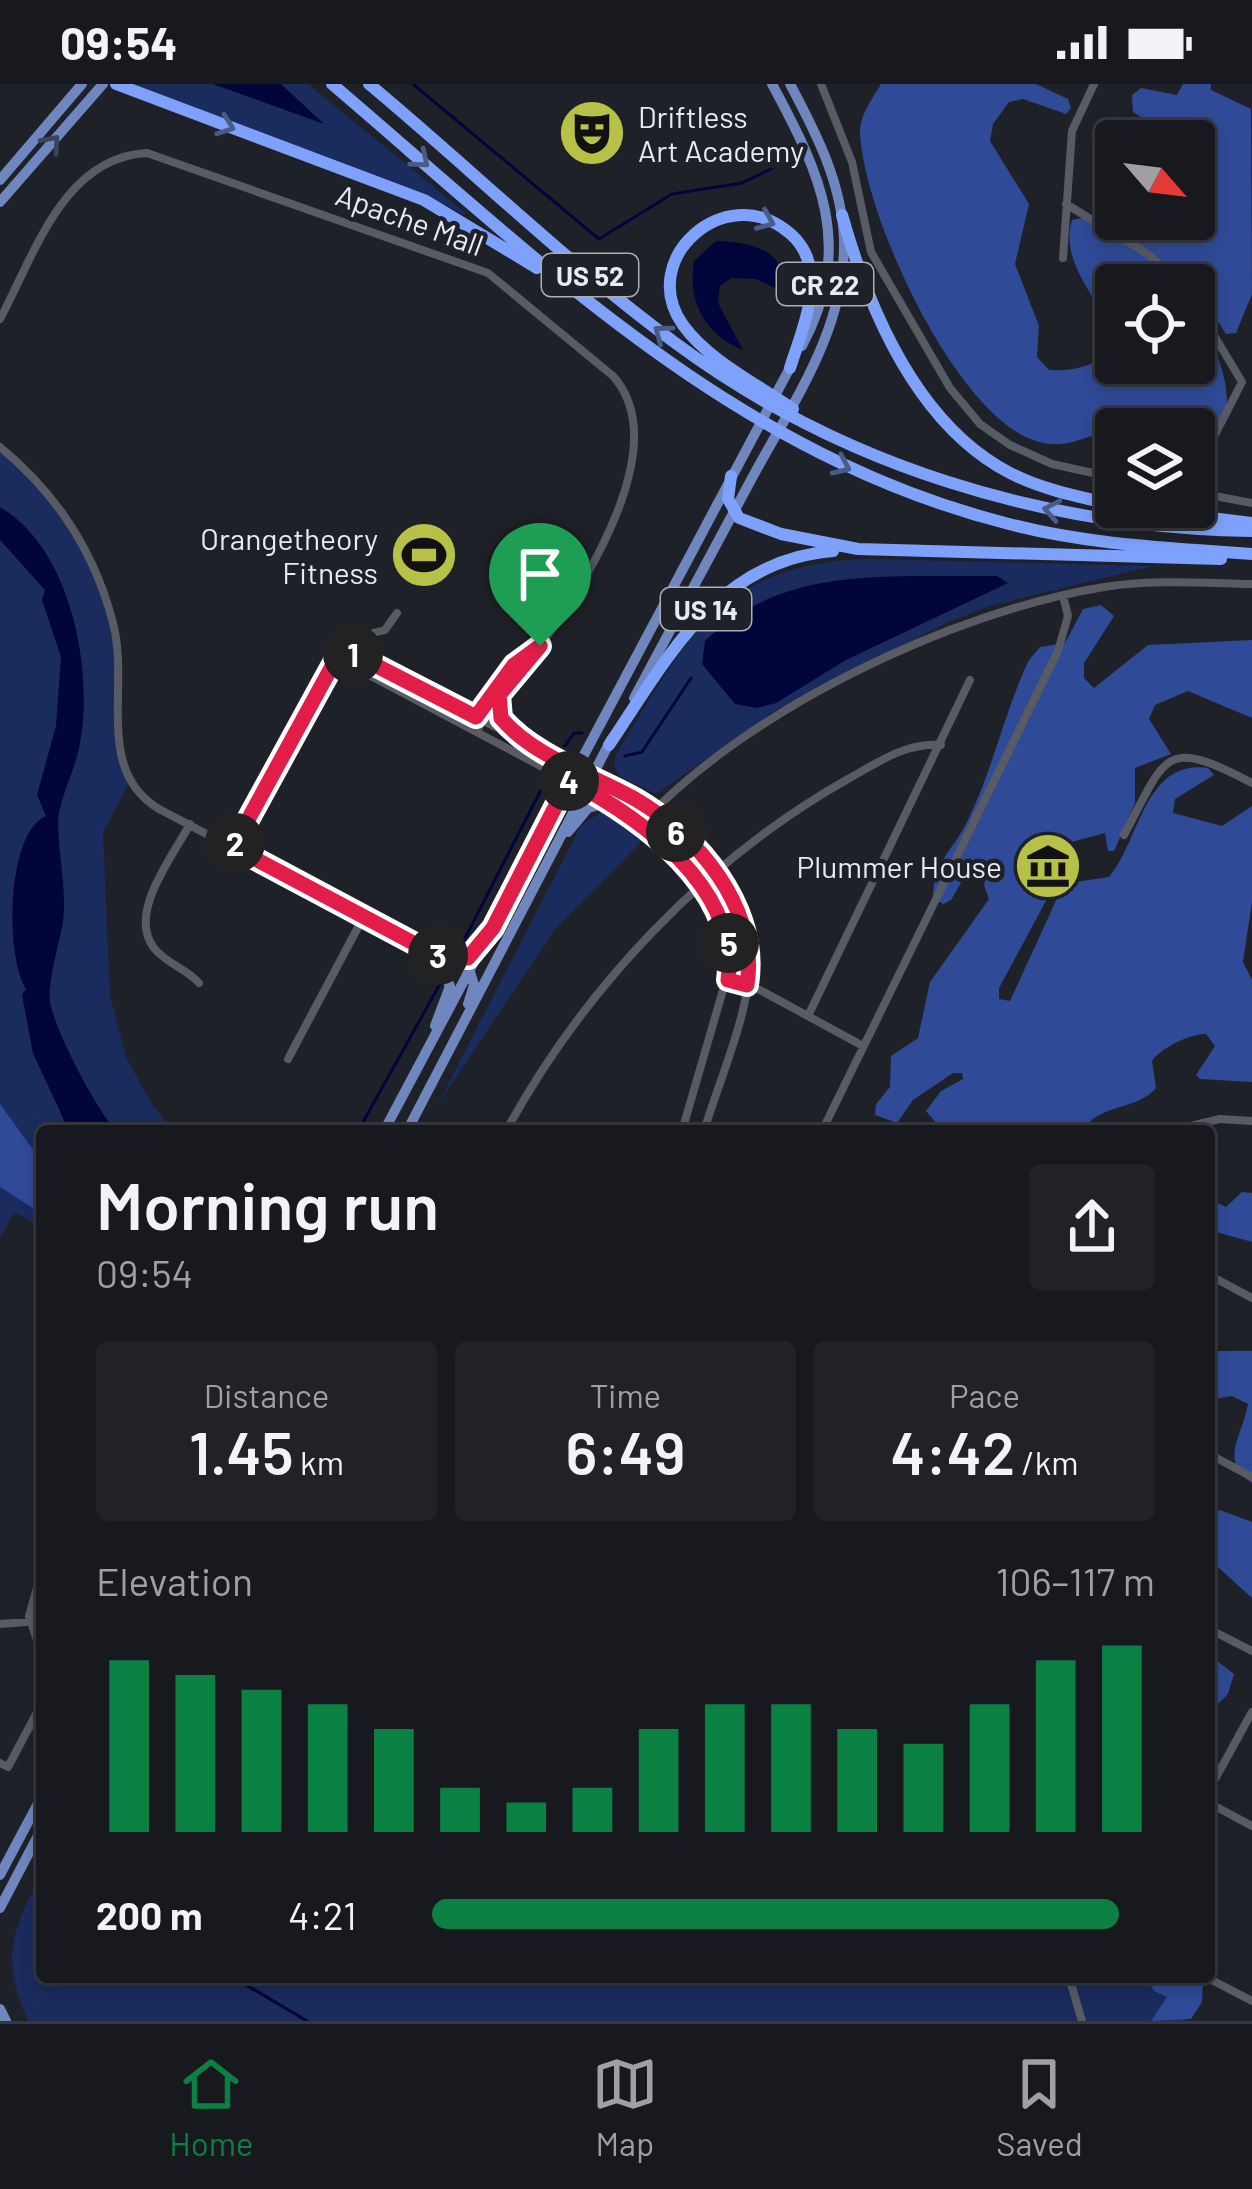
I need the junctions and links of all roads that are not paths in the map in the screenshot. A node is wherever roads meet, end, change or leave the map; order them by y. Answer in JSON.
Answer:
{"nodes":[{"id":1,"x":82,"y":84,"type":"edge"},
{"id":2,"x":103,"y":84,"type":"edge"},
{"id":3,"x":116,"y":84,"type":"edge"},
{"id":4,"x":332,"y":84,"type":"edge"},
{"id":5,"x":369,"y":84,"type":"edge"},
{"id":6,"x":772,"y":84,"type":"edge"},
{"id":7,"x":790,"y":84,"type":"edge"},
{"id":8,"x":821,"y":84,"type":"edge"},
{"id":9,"x":1094,"y":84,"type":"edge"},
{"id":10,"x":0,"y":180,"type":"edge"},
{"id":11,"x":0,"y":202,"type":"edge"},
{"id":12,"x":1066,"y":204,"type":"junction"},
{"id":13,"x":842,"y":215,"type":"junction"},
{"id":14,"x":1063,"y":258,"type":"dead end"},
{"id":15,"x":1159,"y":264,"type":"edge"},
{"id":16,"x":0,"y":294,"type":"edge"},
{"id":17,"x":10,"y":300,"type":"junction"},
{"id":18,"x":594,"y":307,"type":"junction"},
{"id":19,"x":0,"y":320,"type":"edge"},
{"id":20,"x":1215,"y":337,"type":"edge"},
{"id":21,"x":790,"y":368,"type":"junction"},
{"id":22,"x":1215,"y":435,"type":"edge"},
{"id":23,"x":833,"y":437,"type":"junction"},
{"id":24,"x":0,"y":448,"type":"edge"},
{"id":25,"x":1095,"y":473,"type":"edge"},
{"id":26,"x":731,"y":476,"type":"junction"},
{"id":27,"x":1215,"y":496,"type":"edge"},
{"id":28,"x":1095,"y":499,"type":"edge"},
{"id":29,"x":1252,"y":503,"type":"edge"},
{"id":30,"x":734,"y":512,"type":"junction"},
{"id":31,"x":1215,"y":521,"type":"edge"},
{"id":32,"x":1252,"y":527,"type":"edge"},
{"id":33,"x":858,"y":549,"type":"junction"},
{"id":34,"x":1252,"y":556,"type":"edge"},
{"id":35,"x":1252,"y":584,"type":"edge"},
{"id":36,"x":1063,"y":596,"type":"junction"},
{"id":37,"x":397,"y":614,"type":"dead end"},
{"id":38,"x":540,"y":646,"type":"junction"},
{"id":39,"x":342,"y":648,"type":"junction"},
{"id":40,"x":334,"y":657,"type":"junction"},
{"id":41,"x":970,"y":680,"type":"dead end"},
{"id":42,"x":499,"y":695,"type":"junction"},
{"id":43,"x":479,"y":719,"type":"junction"},
{"id":44,"x":474,"y":730,"type":"junction"},
{"id":45,"x":608,"y":745,"type":"junction"},
{"id":46,"x":941,"y":745,"type":"junction"},
{"id":47,"x":538,"y":747,"type":"junction"},
{"id":48,"x":576,"y":767,"type":"junction"},
{"id":49,"x":592,"y":776,"type":"junction"},
{"id":50,"x":569,"y":780,"type":"junction"},
{"id":51,"x":1252,"y":783,"type":"edge"},
{"id":52,"x":586,"y":789,"type":"junction"},
{"id":53,"x":610,"y":802,"type":"junction"},
{"id":54,"x":653,"y":811,"type":"junction"},
{"id":55,"x":642,"y":823,"type":"junction"},
{"id":56,"x":190,"y":824,"type":"junction"},
{"id":57,"x":1124,"y":835,"type":"dead end"},
{"id":58,"x":560,"y":837,"type":"junction"},
{"id":59,"x":233,"y":847,"type":"junction"},
{"id":60,"x":715,"y":874,"type":"junction"},
{"id":61,"x":700,"y":888,"type":"junction"},
{"id":62,"x":364,"y":916,"type":"junction"},
{"id":63,"x":493,"y":928,"type":"junction"},
{"id":64,"x":434,"y":954,"type":"junction"},
{"id":65,"x":452,"y":959,"type":"junction"},
{"id":66,"x":470,"y":972,"type":"junction"},
{"id":67,"x":728,"y":980,"type":"junction"},
{"id":68,"x":199,"y":983,"type":"dead end"},
{"id":69,"x":747,"y":985,"type":"junction"},
{"id":70,"x":808,"y":1014,"type":"junction"},
{"id":71,"x":455,"y":1039,"type":"junction"},
{"id":72,"x":863,"y":1046,"type":"junction"},
{"id":73,"x":288,"y":1059,"type":"dead end"},
{"id":74,"x":422,"y":1061,"type":"junction"},
{"id":75,"x":1252,"y":1121,"type":"edge"},
{"id":76,"x":387,"y":1125,"type":"edge"},
{"id":77,"x":410,"y":1125,"type":"edge"},
{"id":78,"x":510,"y":1125,"type":"edge"},
{"id":79,"x":684,"y":1125,"type":"edge"},
{"id":80,"x":706,"y":1125,"type":"edge"},
{"id":81,"x":825,"y":1125,"type":"edge"},
{"id":82,"x":1195,"y":1125,"type":"edge"},
{"id":83,"x":1215,"y":1278,"type":"edge"},
{"id":84,"x":1252,"y":1298,"type":"edge"},
{"id":85,"x":1215,"y":1457,"type":"edge"},
{"id":86,"x":1252,"y":1477,"type":"edge"},
{"id":87,"x":36,"y":1584,"type":"edge"},
{"id":88,"x":36,"y":1620,"type":"edge"},
{"id":89,"x":0,"y":1624,"type":"edge"},
{"id":90,"x":36,"y":1624,"type":"edge"},
{"id":91,"x":1215,"y":1632,"type":"edge"},
{"id":92,"x":1252,"y":1651,"type":"edge"},
{"id":93,"x":1252,"y":1712,"type":"edge"},
{"id":94,"x":36,"y":1713,"type":"edge"},
{"id":95,"x":4,"y":1765,"type":"edge"},
{"id":96,"x":1215,"y":1779,"type":"edge"},
{"id":97,"x":36,"y":1807,"type":"edge"},
{"id":98,"x":1215,"y":1807,"type":"edge"},
{"id":99,"x":1252,"y":1826,"type":"edge"},
{"id":100,"x":36,"y":1840,"type":"edge"},
{"id":101,"x":1,"y":1872,"type":"edge"},
{"id":102,"x":18,"y":1874,"type":"junction"},
{"id":103,"x":0,"y":1908,"type":"edge"},
{"id":104,"x":0,"y":1919,"type":"edge"},
{"id":105,"x":1215,"y":1982,"type":"edge"},
{"id":106,"x":1072,"y":1983,"type":"edge"},
{"id":107,"x":1252,"y":2001,"type":"edge"},
{"id":108,"x":0,"y":2009,"type":"edge"},
{"id":109,"x":6,"y":2021,"type":"edge"},
{"id":110,"x":1082,"y":2021,"type":"edge"}],
"edges":[{"from":1,"to":10,"type":"main road"},
{"from":11,"to":2,"type":"main road","one_way":true},
{"from":3,"to":18,"type":"highway","one_way":true},
{"from":4,"to":18,"type":"highway","number":"US 52","one_way":true},
{"from":23,"to":5,"type":"highway","number":"US 52","one_way":true},
{"from":6,"to":21,"type":"main road","number":"CR 22"},
{"from":7,"to":13,"type":"main road"},
{"from":8,"to":25,"type":"street"},
{"from":9,"to":12,"type":"street"},
{"from":12,"to":14,"type":"street"},
{"from":12,"to":15,"type":"street"},
{"from":13,"to":28,"type":"highway"},
{"from":13,"to":30,"type":"main road"},
{"from":16,"to":17,"type":"street"},
{"from":17,"to":19,"type":"street","name":"Apache Mall"},
{"from":17,"to":38,"type":"street","name":"Apache Mall"},
{"from":18,"to":34,"type":"highway","number":"US 52","one_way":true},
{"from":20,"to":22,"type":"street"},
{"from":23,"to":21,"type":"highway","number":"US 14","one_way":true},
{"from":21,"to":26,"type":"main road","number":"US 14"},
{"from":32,"to":23,"type":"highway","number":"US 52","one_way":true},
{"from":24,"to":56,"type":"street"},
{"from":26,"to":30,"type":"highway"},
{"from":26,"to":48,"type":"main road","number":"US 14"},
{"from":27,"to":29,"type":"street"},
{"from":30,"to":33,"type":"highway"},
{"from":30,"to":45,"type":"main road"},
{"from":31,"to":32,"type":"highway"},
{"from":33,"to":34,"type":"highway","number":"US 14"},
{"from":33,"to":45,"type":"highway","number":"US 14"},
{"from":35,"to":36,"type":"street"},
{"from":36,"to":54,"type":"street"},
{"from":36,"to":72,"type":"street"},
{"from":37,"to":39,"type":"street"},
{"from":38,"to":42,"type":"street"},
{"from":38,"to":43,"type":"street"},
{"from":39,"to":40,"type":"street"},
{"from":39,"to":43,"type":"street"},
{"from":40,"to":44,"type":"street"},
{"from":40,"to":59,"type":"street"},
{"from":41,"to":46,"type":"street"},
{"from":42,"to":43,"type":"street"},
{"from":42,"to":47,"type":"street"},
{"from":43,"to":44,"type":"street"},
{"from":43,"to":47,"type":"street"},
{"from":44,"to":50,"type":"street"},
{"from":45,"to":49,"type":"main road","number":"US 14"},
{"from":46,"to":60,"type":"street"},
{"from":46,"to":70,"type":"street"},
{"from":47,"to":48,"type":"street"},
{"from":48,"to":49,"type":"street"},
{"from":48,"to":50,"type":"main road","number":"US 14"},
{"from":49,"to":52,"type":"main road","number":"US 14"},
{"from":49,"to":54,"type":"street"},
{"from":50,"to":52,"type":"street"},
{"from":50,"to":63,"type":"main road","number":"US 14"},
{"from":51,"to":57,"type":"street"},
{"from":52,"to":53,"type":"street"},
{"from":52,"to":58,"type":"main road","number":"US 14"},
{"from":53,"to":55,"type":"street"},
{"from":53,"to":58,"type":"main road"},
{"from":54,"to":55,"type":"street"},
{"from":54,"to":60,"type":"street"},
{"from":55,"to":61,"type":"street"},
{"from":56,"to":59,"type":"street"},
{"from":56,"to":68,"type":"street"},
{"from":58,"to":71,"type":"main road","number":"US 14"},
{"from":59,"to":62,"type":"street"},
{"from":60,"to":61,"type":"street"},
{"from":60,"to":69,"type":"street"},
{"from":61,"to":67,"type":"street"},
{"from":61,"to":78,"type":"street"},
{"from":62,"to":64,"type":"street"},
{"from":62,"to":73,"type":"street"},
{"from":63,"to":65,"type":"main road"},
{"from":63,"to":66,"type":"main road","number":"US 14"},
{"from":64,"to":65,"type":"main road"},
{"from":64,"to":74,"type":"main road"},
{"from":65,"to":66,"type":"main road"},
{"from":66,"to":71,"type":"main road"},
{"from":66,"to":74,"type":"main road","number":"US 14"},
{"from":67,"to":69,"type":"street"},
{"from":67,"to":79,"type":"street"},
{"from":69,"to":70,"type":"street"},
{"from":69,"to":80,"type":"street"},
{"from":70,"to":72,"type":"street"},
{"from":71,"to":77,"type":"main road","number":"US 14"},
{"from":72,"to":81,"type":"street"},
{"from":74,"to":76,"type":"main road","number":"US 14"},
{"from":75,"to":82,"type":"street"},
{"from":83,"to":84,"type":"street"},
{"from":85,"to":86,"type":"street"},
{"from":87,"to":88,"type":"street"},
{"from":89,"to":90,"type":"street"},
{"from":91,"to":92,"type":"street"},
{"from":93,"to":96,"type":"street"},
{"from":94,"to":95,"type":"street"},
{"from":97,"to":101,"type":"main road"},
{"from":98,"to":99,"type":"street"},
{"from":100,"to":102,"type":"main road"},
{"from":102,"to":103,"type":"main road"},
{"from":102,"to":104,"type":"main road"},
{"from":105,"to":107,"type":"street"},
{"from":106,"to":110,"type":"street"},
{"from":108,"to":109,"type":"main road"}]}
